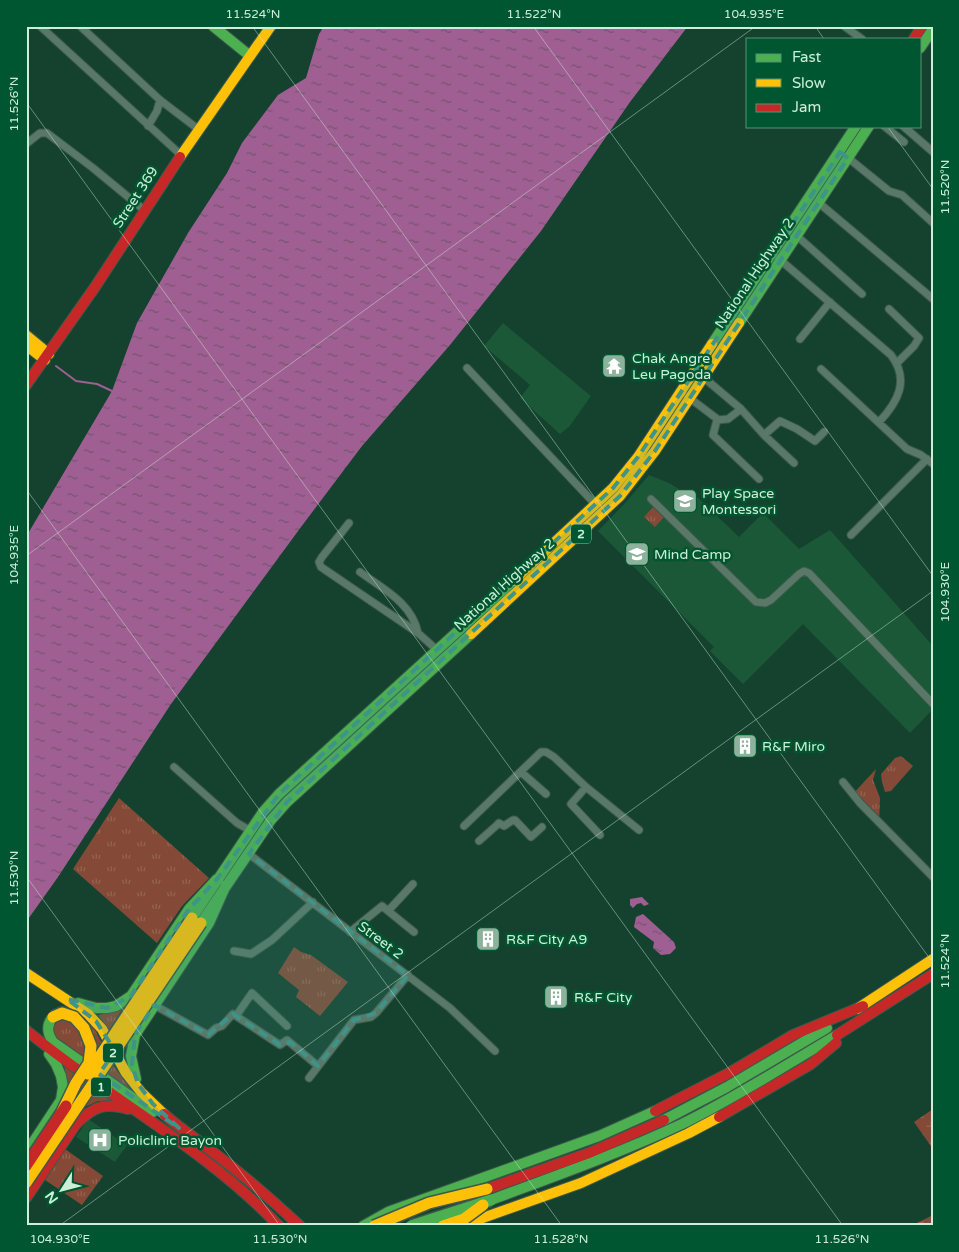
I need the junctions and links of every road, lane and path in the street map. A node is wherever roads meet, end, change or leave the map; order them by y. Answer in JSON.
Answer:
{"nodes":[{"id":1,"x":40,"y":26,"type":"edge"},
{"id":2,"x":80,"y":26,"type":"edge"},
{"id":3,"x":212,"y":26,"type":"edge"},
{"id":4,"x":271,"y":26,"type":"edge"},
{"id":5,"x":844,"y":26,"type":"edge"},
{"id":6,"x":922,"y":26,"type":"edge"},
{"id":7,"x":933,"y":29,"type":"edge"},
{"id":8,"x":861,"y":38,"type":"edge"},
{"id":9,"x":923,"y":44,"type":"edge"},
{"id":10,"x":250,"y":56,"type":"junction"},
{"id":11,"x":160,"y":100,"type":"junction"},
{"id":12,"x":148,"y":126,"type":"junction"},
{"id":13,"x":855,"y":128,"type":"edge"},
{"id":14,"x":867,"y":128,"type":"edge"},
{"id":15,"x":886,"y":128,"type":"edge"},
{"id":16,"x":904,"y":128,"type":"edge"},
{"id":17,"x":198,"y":129,"type":"junction"},
{"id":18,"x":28,"y":140,"type":"edge"},
{"id":19,"x":904,"y":142,"type":"dead end"},
{"id":20,"x":933,"y":152,"type":"edge"},
{"id":21,"x":180,"y":154,"type":"junction"},
{"id":22,"x":844,"y":155,"type":"junction"},
{"id":23,"x":819,"y":203,"type":"junction"},
{"id":24,"x":144,"y":210,"type":"junction"},
{"id":25,"x":933,"y":223,"type":"edge"},
{"id":26,"x":797,"y":236,"type":"junction"},
{"id":27,"x":777,"y":257,"type":"junction"},
{"id":28,"x":862,"y":294,"type":"dead end"},
{"id":29,"x":933,"y":299,"type":"edge"},
{"id":30,"x":830,"y":302,"type":"junction"},
{"id":31,"x":889,"y":309,"type":"dead end"},
{"id":32,"x":26,"y":335,"type":"edge"},
{"id":33,"x":800,"y":339,"type":"dead end"},
{"id":34,"x":26,"y":345,"type":"edge"},
{"id":35,"x":47,"y":357,"type":"junction"},
{"id":36,"x":897,"y":363,"type":"junction"},
{"id":37,"x":467,"y":368,"type":"dead end"},
{"id":38,"x":821,"y":369,"type":"dead end"},
{"id":39,"x":703,"y":377,"type":"junction"},
{"id":40,"x":26,"y":385,"type":"edge"},
{"id":41,"x":685,"y":394,"type":"junction"},
{"id":42,"x":741,"y":409,"type":"junction"},
{"id":43,"x":717,"y":420,"type":"junction"},
{"id":44,"x":879,"y":422,"type":"junction"},
{"id":45,"x":824,"y":432,"type":"dead end"},
{"id":46,"x":764,"y":435,"type":"junction"},
{"id":47,"x":930,"y":462,"type":"edge"},
{"id":48,"x":794,"y":463,"type":"dead end"},
{"id":49,"x":759,"y":479,"type":"dead end"},
{"id":50,"x":651,"y":500,"type":"dead end"},
{"id":51,"x":596,"y":505,"type":"junction"},
{"id":52,"x":349,"y":523,"type":"dead end"},
{"id":53,"x":851,"y":535,"type":"dead end"},
{"id":54,"x":571,"y":536,"type":"junction"},
{"id":55,"x":360,"y":572,"type":"dead end"},
{"id":56,"x":485,"y":614,"type":"junction"},
{"id":57,"x":418,"y":633,"type":"junction"},
{"id":58,"x":437,"y":650,"type":"junction"},
{"id":59,"x":933,"y":704,"type":"edge"},
{"id":60,"x":174,"y":767,"type":"dead end"},
{"id":61,"x":522,"y":772,"type":"junction"},
{"id":62,"x":843,"y":782,"type":"dead end"},
{"id":63,"x":586,"y":787,"type":"junction"},
{"id":64,"x":546,"y":794,"type":"dead end"},
{"id":65,"x":464,"y":826,"type":"dead end"},
{"id":66,"x":542,"y":827,"type":"dead end"},
{"id":67,"x":639,"y":830,"type":"dead end"},
{"id":68,"x":251,"y":831,"type":"junction"},
{"id":69,"x":600,"y":835,"type":"dead end"},
{"id":70,"x":479,"y":841,"type":"dead end"},
{"id":71,"x":249,"y":854,"type":"junction"},
{"id":72,"x":933,"y":877,"type":"edge"},
{"id":73,"x":222,"y":882,"type":"junction"},
{"id":74,"x":413,"y":884,"type":"dead end"},
{"id":75,"x":313,"y":902,"type":"junction"},
{"id":76,"x":388,"y":911,"type":"junction"},
{"id":77,"x":196,"y":920,"type":"junction"},
{"id":78,"x":350,"y":932,"type":"junction"},
{"id":79,"x":414,"y":932,"type":"dead end"},
{"id":80,"x":234,"y":951,"type":"dead end"},
{"id":81,"x":933,"y":959,"type":"edge"},
{"id":82,"x":933,"y":974,"type":"edge"},
{"id":83,"x":408,"y":975,"type":"junction"},
{"id":84,"x":30,"y":976,"type":"edge"},
{"id":85,"x":67,"y":999,"type":"junction"},
{"id":86,"x":154,"y":1005,"type":"junction"},
{"id":87,"x":236,"y":1016,"type":"junction"},
{"id":88,"x":287,"y":1026,"type":"dead end"},
{"id":89,"x":26,"y":1030,"type":"edge"},
{"id":90,"x":38,"y":1040,"type":"junction"},
{"id":91,"x":495,"y":1051,"type":"dead end"},
{"id":92,"x":777,"y":1064,"type":"junction"},
{"id":93,"x":318,"y":1066,"type":"junction"},
{"id":94,"x":309,"y":1078,"type":"dead end"},
{"id":95,"x":153,"y":1104,"type":"junction"},
{"id":96,"x":59,"y":1110,"type":"junction"},
{"id":97,"x":139,"y":1114,"type":"junction"},
{"id":98,"x":76,"y":1124,"type":"junction"},
{"id":99,"x":181,"y":1134,"type":"junction"},
{"id":100,"x":26,"y":1153,"type":"edge"},
{"id":101,"x":608,"y":1157,"type":"junction"},
{"id":102,"x":26,"y":1166,"type":"edge"},
{"id":103,"x":478,"y":1181,"type":"junction"},
{"id":104,"x":26,"y":1183,"type":"edge"},
{"id":105,"x":26,"y":1198,"type":"edge"},
{"id":106,"x":489,"y":1203,"type":"junction"},
{"id":107,"x":262,"y":1204,"type":"junction"},
{"id":108,"x":270,"y":1226,"type":"edge"},
{"id":109,"x":279,"y":1226,"type":"edge"},
{"id":110,"x":287,"y":1226,"type":"edge"},
{"id":111,"x":300,"y":1226,"type":"edge"},
{"id":112,"x":363,"y":1226,"type":"edge"},
{"id":113,"x":374,"y":1226,"type":"edge"},
{"id":114,"x":391,"y":1226,"type":"edge"},
{"id":115,"x":411,"y":1226,"type":"edge"},
{"id":116,"x":427,"y":1226,"type":"edge"},
{"id":117,"x":443,"y":1226,"type":"edge"},
{"id":118,"x":460,"y":1226,"type":"edge"}],
"edges":[{"from":1,"to":12,"type":"street"},
{"from":2,"to":11,"type":"street"},
{"from":3,"to":10,"type":"main road"},
{"from":4,"to":10,"type":"main road","name":"Street 369"},
{"from":5,"to":8,"type":"street"},
{"from":6,"to":9,"type":"main road"},
{"from":7,"to":9,"type":"main road"},
{"from":10,"to":17,"type":"main road","name":"Street 369"},
{"from":11,"to":12,"type":"street"},
{"from":11,"to":17,"type":"street"},
{"from":12,"to":21,"type":"street"},
{"from":13,"to":22,"type":"main road","name":"National Highway 2","number":"2"},
{"from":14,"to":22,"type":"main road","name":"National Highway 2","number":"2"},
{"from":15,"to":19,"type":"street"},
{"from":16,"to":20,"type":"street"},
{"from":17,"to":21,"type":"main road","name":"Street 369"},
{"from":18,"to":24,"type":"street"},
{"from":21,"to":24,"type":"main road","name":"Street 369"},
{"from":22,"to":23,"type":"main road","name":"National Highway 2","number":"2"},
{"from":22,"to":25,"type":"street"},
{"from":22,"to":27,"type":"main road","name":"National Highway 2","number":"2"},
{"from":23,"to":26,"type":"main road","name":"National Highway 2","number":"2"},
{"from":23,"to":29,"type":"street"},
{"from":24,"to":35,"type":"main road","name":"Street 369"},
{"from":26,"to":27,"type":"main road","name":"National Highway 2","number":"2"},
{"from":26,"to":28,"type":"street"},
{"from":27,"to":30,"type":"street"},
{"from":27,"to":39,"type":"main road","name":"National Highway 2","number":"2"},
{"from":27,"to":41,"type":"main road","name":"National Highway 2","number":"2"},
{"from":30,"to":33,"type":"street"},
{"from":30,"to":36,"type":"street"},
{"from":31,"to":36,"type":"street"},
{"from":32,"to":35,"type":"main road"},
{"from":34,"to":35,"type":"main road"},
{"from":35,"to":40,"type":"main road","name":"Street 369"},
{"from":36,"to":44,"type":"street"},
{"from":37,"to":51,"type":"street"},
{"from":38,"to":44,"type":"street"},
{"from":39,"to":41,"type":"main road","name":"National Highway 2","number":"2"},
{"from":39,"to":42,"type":"street"},
{"from":41,"to":43,"type":"street"},
{"from":41,"to":51,"type":"main road","name":"National Highway 2","number":"2"},
{"from":41,"to":54,"type":"main road","name":"National Highway 2","number":"2"},
{"from":42,"to":43,"type":"street"},
{"from":42,"to":46,"type":"street"},
{"from":43,"to":49,"type":"street"},
{"from":44,"to":47,"type":"street"},
{"from":45,"to":46,"type":"street"},
{"from":46,"to":48,"type":"street"},
{"from":47,"to":53,"type":"street"},
{"from":50,"to":59,"type":"street"},
{"from":51,"to":54,"type":"main road","name":"National Highway 2","number":"2"},
{"from":52,"to":57,"type":"street"},
{"from":54,"to":56,"type":"main road","name":"National Highway 2","number":"2"},
{"from":55,"to":57,"type":"street"},
{"from":56,"to":58,"type":"main road","name":"National Highway 2","number":"2"},
{"from":56,"to":71,"type":"main road","name":"National Highway 2","number":"2"},
{"from":57,"to":58,"type":"street"},
{"from":58,"to":68,"type":"main road","name":"National Highway 2","number":"2"},
{"from":60,"to":68,"type":"street"},
{"from":61,"to":63,"type":"street"},
{"from":61,"to":64,"type":"street"},
{"from":61,"to":65,"type":"street"},
{"from":62,"to":72,"type":"street"},
{"from":63,"to":67,"type":"street"},
{"from":63,"to":69,"type":"street"},
{"from":66,"to":70,"type":"street"},
{"from":68,"to":73,"type":"main road","name":"National Highway 2","number":"2"},
{"from":71,"to":73,"type":"main road","name":"National Highway 2","number":"2"},
{"from":71,"to":75,"type":"street","name":"Street 2"},
{"from":73,"to":77,"type":"main road","number":"2"},
{"from":73,"to":85,"type":"main road"},
{"from":73,"to":86,"type":"main road"},
{"from":74,"to":76,"type":"street"},
{"from":75,"to":78,"type":"street","name":"Street 2"},
{"from":75,"to":80,"type":"street"},
{"from":76,"to":78,"type":"street"},
{"from":76,"to":79,"type":"street"},
{"from":77,"to":96,"type":"main road","number":"2","bridge":true},
{"from":77,"to":104,"type":"main road","number":"2","bridge":true},
{"from":78,"to":83,"type":"street","name":"Street 2"},
{"from":81,"to":92,"type":"main road"},
{"from":82,"to":92,"type":"main road"},
{"from":83,"to":91,"type":"street","name":"Street 2"},
{"from":83,"to":93,"type":"street"},
{"from":84,"to":85,"type":"main road","number":"1"},
{"from":85,"to":95,"type":"main road","number":"1"},
{"from":86,"to":87,"type":"street"},
{"from":86,"to":95,"type":"main road"},
{"from":87,"to":88,"type":"street"},
{"from":87,"to":93,"type":"street"},
{"from":89,"to":90,"type":"main road","number":"1"},
{"from":90,"to":96,"type":"main road"},
{"from":90,"to":97,"type":"main road","number":"1"},
{"from":92,"to":101,"type":"main road"},
{"from":92,"to":101,"type":"main road"},
{"from":92,"to":103,"type":"main road"},
{"from":93,"to":94,"type":"street"},
{"from":95,"to":99,"type":"main road","number":"1"},
{"from":96,"to":98,"type":"main road"},
{"from":96,"to":99,"type":"main road","bridge":true},
{"from":96,"to":100,"type":"main road"},
{"from":96,"to":102,"type":"main road","number":"2","bridge":true},
{"from":97,"to":98,"type":"main road"},
{"from":97,"to":99,"type":"main road","number":"1"},
{"from":98,"to":105,"type":"main road"},
{"from":99,"to":107,"type":"main road"},
{"from":99,"to":108,"type":"main road","number":"1"},
{"from":99,"to":111,"type":"main road","number":"1"},
{"from":101,"to":106,"type":"main road"},
{"from":103,"to":106,"type":"main road"},
{"from":103,"to":112,"type":"main road"},
{"from":106,"to":113,"type":"main road","bridge":true},
{"from":106,"to":114,"type":"main road","bridge":true},
{"from":106,"to":115,"type":"main road","bridge":true},
{"from":106,"to":116,"type":"main road"},
{"from":106,"to":117,"type":"main road","bridge":true},
{"from":106,"to":118,"type":"main road"},
{"from":107,"to":109,"type":"main road"},
{"from":107,"to":110,"type":"main road"}]}
